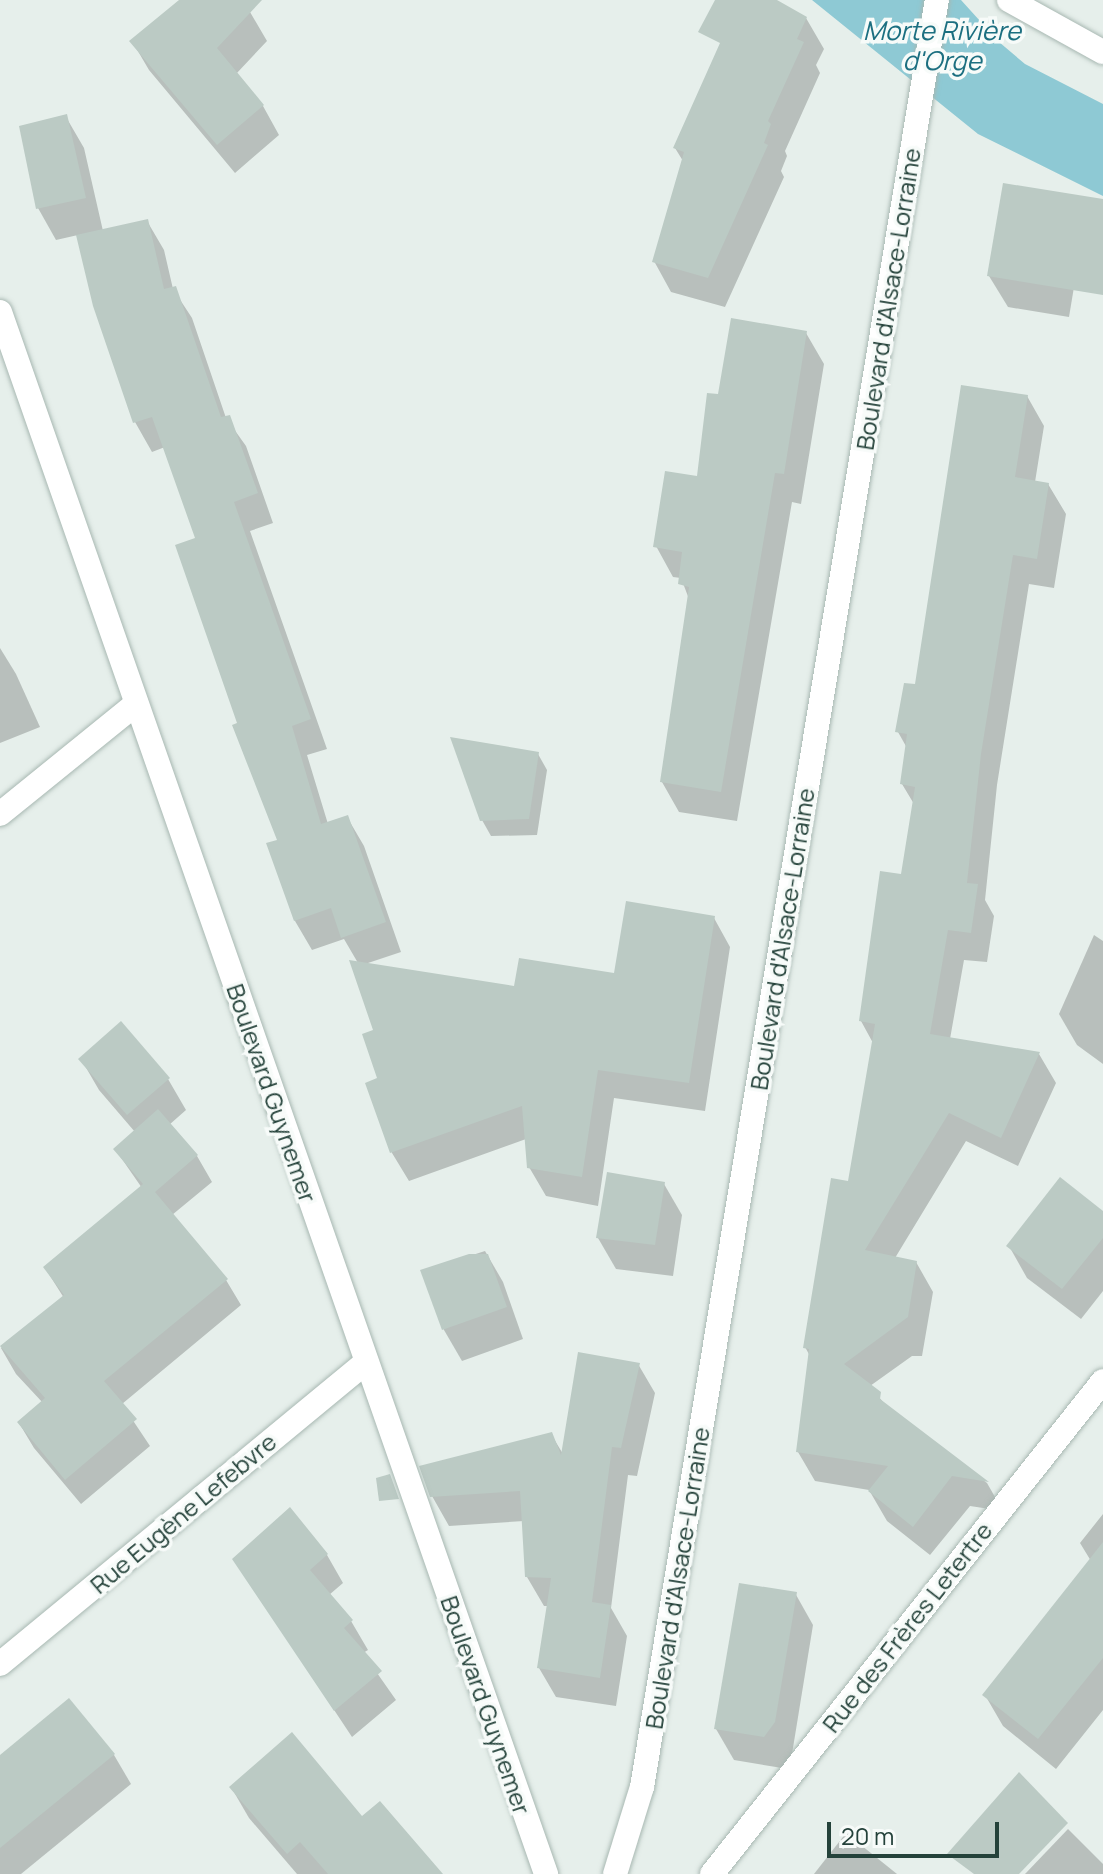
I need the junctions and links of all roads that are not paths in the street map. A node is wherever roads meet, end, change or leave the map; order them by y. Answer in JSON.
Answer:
{"nodes":[{"id":1,"x":937,"y":0,"type":"edge"},
{"id":2,"x":1009,"y":0,"type":"edge"},
{"id":3,"x":1103,"y":52,"type":"edge"},
{"id":4,"x":0,"y":312,"type":"edge"},
{"id":5,"x":136,"y":704,"type":"junction"},
{"id":6,"x":0,"y":814,"type":"edge"},
{"id":7,"x":366,"y":1362,"type":"junction"},
{"id":8,"x":1103,"y":1381,"type":"edge"},
{"id":9,"x":0,"y":1664,"type":"edge"},
{"id":10,"x":546,"y":1874,"type":"edge"},
{"id":11,"x":615,"y":1874,"type":"edge"},
{"id":12,"x":712,"y":1874,"type":"edge"}],
"edges":[{"from":1,"to":11,"type":"street","name":"Boulevard d'Alsace-Lorraine"},
{"from":2,"to":3,"type":"street"},
{"from":4,"to":5,"type":"street","name":"Boulevard Guynemer"},
{"from":5,"to":6,"type":"street"},
{"from":5,"to":7,"type":"street","name":"Boulevard Guynemer"},
{"from":7,"to":9,"type":"street","name":"Rue Eugène Lefebvre"},
{"from":7,"to":10,"type":"street","name":"Boulevard Guynemer"},
{"from":8,"to":12,"type":"street","name":"Rue des Frères Letertre"}]}
